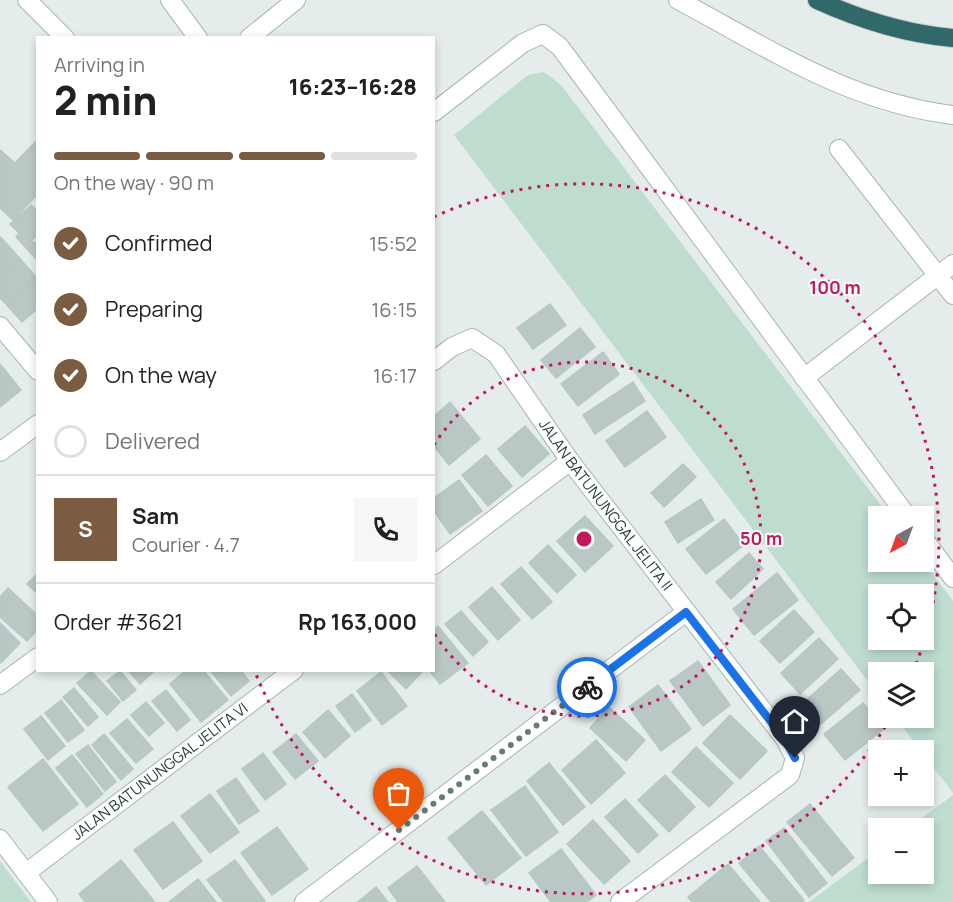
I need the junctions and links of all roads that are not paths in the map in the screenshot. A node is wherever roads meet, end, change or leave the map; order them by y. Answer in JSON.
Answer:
{"nodes":[{"id":1,"x":27,"y":0,"type":"edge"},
{"id":2,"x":170,"y":0,"type":"edge"},
{"id":3,"x":296,"y":0,"type":"edge"},
{"id":4,"x":678,"y":0,"type":"edge"},
{"id":5,"x":816,"y":0,"type":"edge"},
{"id":6,"x":63,"y":36,"type":"edge"},
{"id":7,"x":197,"y":36,"type":"edge"},
{"id":8,"x":251,"y":36,"type":"edge"},
{"id":9,"x":953,"y":38,"type":"edge"},
{"id":10,"x":435,"y":111,"type":"edge"},
{"id":11,"x":953,"y":115,"type":"edge"},
{"id":12,"x":839,"y":149,"type":"dead end"},
{"id":13,"x":953,"y":264,"type":"edge"},
{"id":14,"x":938,"y":276,"type":"junction"},
{"id":15,"x":953,"y":295,"type":"edge"},
{"id":16,"x":0,"y":326,"type":"edge"},
{"id":17,"x":435,"y":360,"type":"edge"},
{"id":18,"x":36,"y":369,"type":"edge"},
{"id":19,"x":804,"y":378,"type":"junction"},
{"id":20,"x":36,"y":425,"type":"edge"},
{"id":21,"x":0,"y":452,"type":"edge"},
{"id":22,"x":570,"y":461,"type":"junction"},
{"id":23,"x":900,"y":506,"type":"edge"},
{"id":24,"x":934,"y":552,"type":"edge"},
{"id":25,"x":435,"y":564,"type":"edge"},
{"id":26,"x":953,"y":578,"type":"edge"},
{"id":27,"x":686,"y":612,"type":"junction"},
{"id":28,"x":36,"y":658,"type":"edge"},
{"id":29,"x":291,"y":672,"type":"edge"},
{"id":30,"x":0,"y":685,"type":"edge"},
{"id":31,"x":0,"y":839,"type":"edge"},
{"id":32,"x":26,"y":873,"type":"junction"},
{"id":33,"x":48,"y":902,"type":"edge"},
{"id":34,"x":304,"y":902,"type":"edge"},
{"id":35,"x":620,"y":902,"type":"edge"}],
"edges":[{"from":1,"to":6,"type":"street"},
{"from":2,"to":7,"type":"street"},
{"from":3,"to":8,"type":"street"},
{"from":4,"to":11,"type":"street"},
{"from":5,"to":9,"type":"highway"},
{"from":10,"to":19,"type":"street"},
{"from":12,"to":14,"type":"street"},
{"from":13,"to":14,"type":"street"},
{"from":14,"to":15,"type":"street"},
{"from":14,"to":19,"type":"street"},
{"from":16,"to":18,"type":"street"},
{"from":17,"to":22,"type":"street","name":"JALAN BATUNUNGGAL JELITA II"},
{"from":19,"to":23,"type":"street"},
{"from":20,"to":21,"type":"street"},
{"from":22,"to":25,"type":"street"},
{"from":22,"to":27,"type":"street","name":"JALAN BATUNUNGGAL JELITA II"},
{"from":24,"to":26,"type":"street"},
{"from":27,"to":34,"type":"street"},
{"from":27,"to":35,"type":"street","name":"JALAN BATUNUNGGAL JELITA II"},
{"from":28,"to":30,"type":"street"},
{"from":29,"to":32,"type":"street","name":"JALAN BATUNUNGGAL JELITA VI"},
{"from":31,"to":32,"type":"street"},
{"from":32,"to":33,"type":"street"}]}
